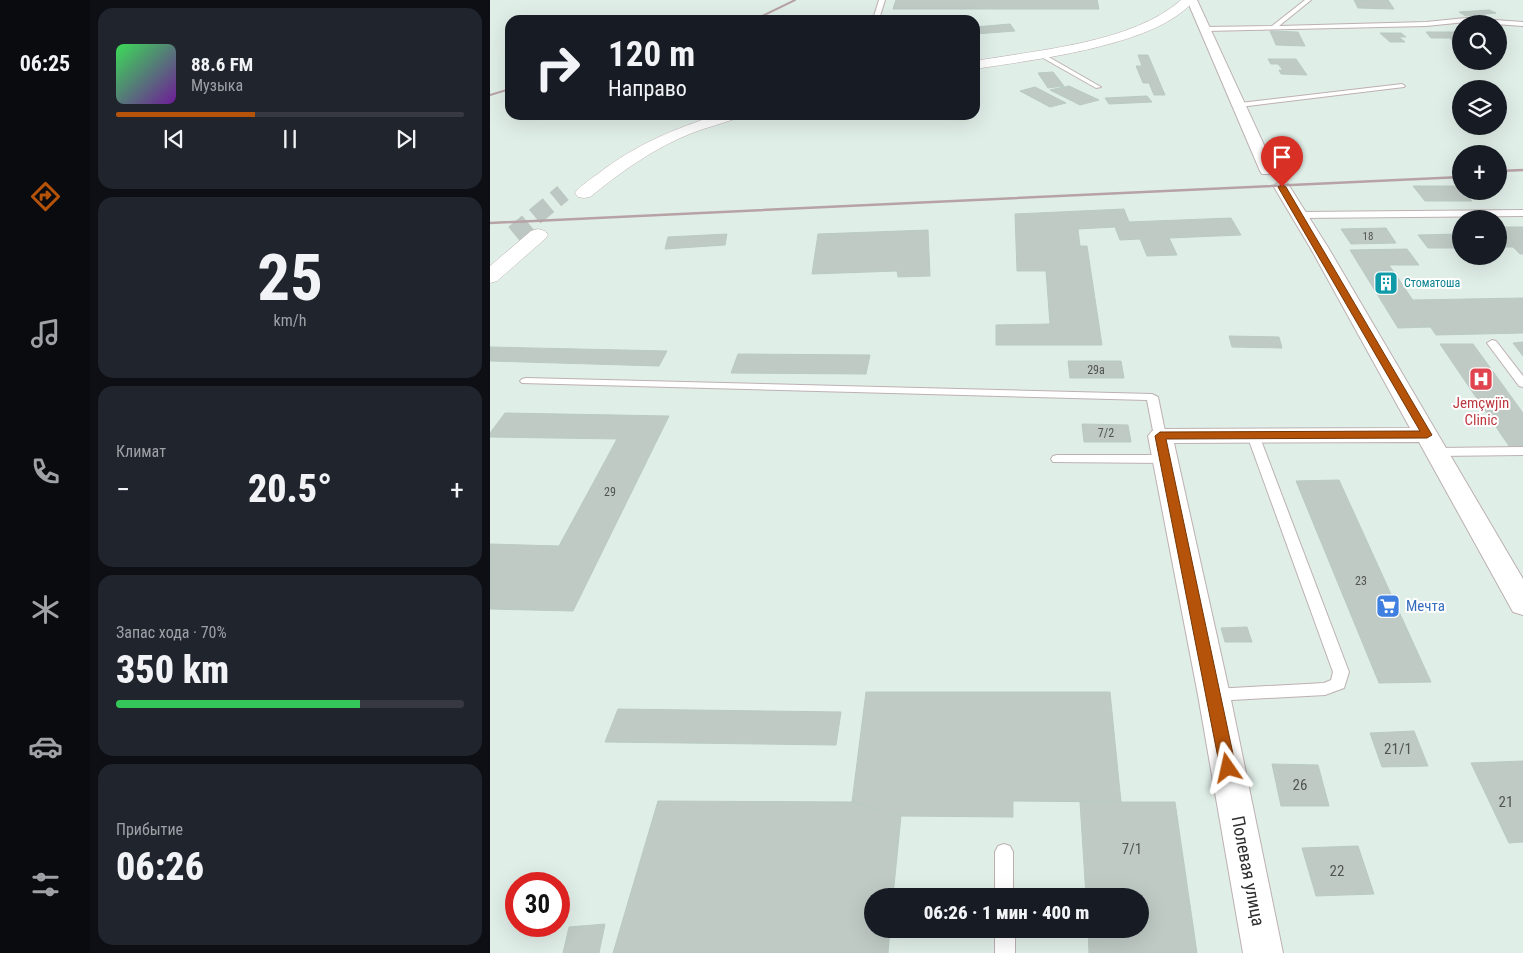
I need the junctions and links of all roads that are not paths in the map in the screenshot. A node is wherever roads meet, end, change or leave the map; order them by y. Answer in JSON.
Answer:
{"nodes":[{"id":1,"x":882,"y":0,"type":"edge"},
{"id":2,"x":1188,"y":0,"type":"edge"},
{"id":3,"x":1192,"y":0,"type":"edge"},
{"id":4,"x":1308,"y":0,"type":"edge"},
{"id":5,"x":877,"y":15,"type":"edge"},
{"id":6,"x":1171,"y":16,"type":"junction"},
{"id":7,"x":1203,"y":24,"type":"junction"},
{"id":8,"x":1523,"y":24,"type":"edge"},
{"id":9,"x":1274,"y":28,"type":"junction"},
{"id":10,"x":1038,"y":53,"type":"junction"},
{"id":11,"x":980,"y":64,"type":"edge"},
{"id":12,"x":1098,"y":86,"type":"dead end"},
{"id":13,"x":1402,"y":86,"type":"dead end"},
{"id":14,"x":1240,"y":105,"type":"junction"},
{"id":15,"x":692,"y":120,"type":"edge"},
{"id":16,"x":716,"y":120,"type":"edge"},
{"id":17,"x":1523,"y":213,"type":"edge"},
{"id":18,"x":1300,"y":216,"type":"junction"},
{"id":19,"x":514,"y":234,"type":"tunnel mouth"},
{"id":20,"x":538,"y":235,"type":"tunnel mouth"},
{"id":21,"x":490,"y":255,"type":"edge"},
{"id":22,"x":490,"y":277,"type":"edge"},
{"id":23,"x":1492,"y":343,"type":"dead end"},
{"id":24,"x":526,"y":381,"type":"dead end"},
{"id":25,"x":1523,"y":384,"type":"edge"},
{"id":26,"x":1253,"y":435,"type":"junction"},
{"id":27,"x":1432,"y":443,"type":"junction"},
{"id":28,"x":1162,"y":448,"type":"junction"},
{"id":29,"x":1523,"y":451,"type":"edge"},
{"id":30,"x":1057,"y":459,"type":"dead end"},
{"id":31,"x":1523,"y":604,"type":"edge"},
{"id":32,"x":1214,"y":695,"type":"junction"},
{"id":33,"x":1004,"y":852,"type":"dead end"},
{"id":34,"x":1004,"y":888,"type":"edge"},
{"id":35,"x":1004,"y":938,"type":"edge"},
{"id":36,"x":1005,"y":953,"type":"edge"},
{"id":37,"x":1264,"y":953,"type":"edge"}],
"edges":[{"from":1,"to":5,"type":"lane"},
{"from":2,"to":6,"type":"main road"},
{"from":3,"to":7,"type":"street"},
{"from":4,"to":9,"type":"lane"},
{"from":6,"to":7,"type":"street"},
{"from":6,"to":10,"type":"main road"},
{"from":7,"to":9,"type":"lane"},
{"from":7,"to":14,"type":"street"},
{"from":8,"to":9,"type":"lane"},
{"from":10,"to":11,"type":"main road"},
{"from":10,"to":12,"type":"lane"},
{"from":13,"to":14,"type":"lane"},
{"from":14,"to":18,"type":"street"},
{"from":15,"to":16,"type":"main road"},
{"from":17,"to":18,"type":"lane"},
{"from":18,"to":27,"type":"street"},
{"from":19,"to":21,"type":"main road"},
{"from":20,"to":22,"type":"main road"},
{"from":23,"to":25,"type":"lane"},
{"from":24,"to":28,"type":"lane"},
{"from":26,"to":27,"type":"street"},
{"from":26,"to":28,"type":"street"},
{"from":26,"to":32,"type":"lane"},
{"from":27,"to":29,"type":"lane"},
{"from":27,"to":31,"type":"street"},
{"from":28,"to":30,"type":"lane"},
{"from":28,"to":32,"type":"street","name":"Полевая улица"},
{"from":32,"to":37,"type":"street","name":"Полевая улица"},
{"from":33,"to":34,"type":"lane"},
{"from":35,"to":36,"type":"lane"}]}
